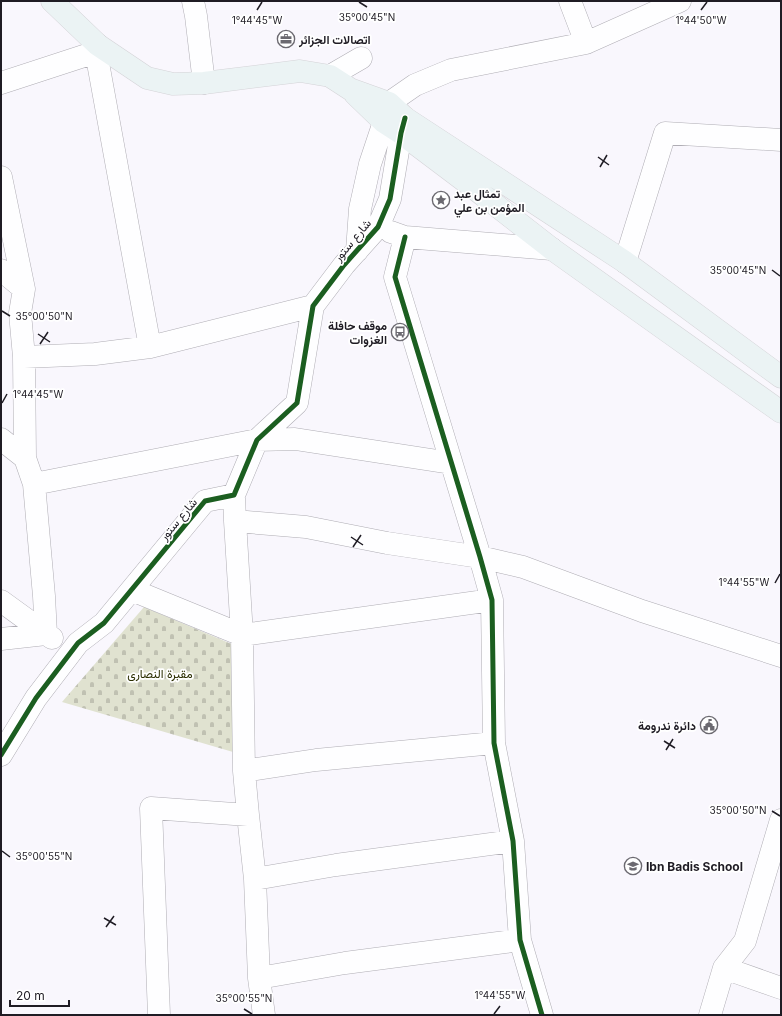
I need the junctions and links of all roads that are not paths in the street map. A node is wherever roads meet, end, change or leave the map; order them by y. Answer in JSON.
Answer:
{"nodes":[{"id":1,"x":52,"y":1,"type":"edge"},
{"id":2,"x":193,"y":1,"type":"edge"},
{"id":3,"x":570,"y":1,"type":"edge"},
{"id":4,"x":680,"y":1,"type":"edge"},
{"id":5,"x":586,"y":43,"type":"junction"},
{"id":6,"x":97,"y":49,"type":"junction"},
{"id":7,"x":360,"y":58,"type":"dead end"},
{"id":8,"x":330,"y":76,"type":"junction"},
{"id":9,"x":1,"y":82,"type":"edge"},
{"id":10,"x":204,"y":83,"type":"junction"},
{"id":11,"x":395,"y":119,"type":"junction"},
{"id":12,"x":781,"y":140,"type":"edge"},
{"id":13,"x":1,"y":177,"type":"edge"},
{"id":14,"x":378,"y":227,"type":"junction"},
{"id":15,"x":405,"y":237,"type":"junction"},
{"id":16,"x":552,"y":249,"type":"junction"},
{"id":17,"x":357,"y":251,"type":"junction"},
{"id":18,"x":625,"y":262,"type":"junction"},
{"id":19,"x":1,"y":270,"type":"edge"},
{"id":20,"x":24,"y":289,"type":"junction"},
{"id":21,"x":313,"y":306,"type":"junction"},
{"id":22,"x":150,"y":347,"type":"junction"},
{"id":23,"x":24,"y":357,"type":"junction"},
{"id":24,"x":781,"y":377,"type":"edge"},
{"id":25,"x":781,"y":412,"type":"edge"},
{"id":26,"x":1,"y":439,"type":"edge"},
{"id":27,"x":257,"y":440,"type":"junction"},
{"id":28,"x":25,"y":458,"type":"junction"},
{"id":29,"x":451,"y":463,"type":"junction"},
{"id":30,"x":34,"y":484,"type":"junction"},
{"id":31,"x":234,"y":495,"type":"junction"},
{"id":32,"x":235,"y":521,"type":"junction"},
{"id":33,"x":480,"y":558,"type":"junction"},
{"id":34,"x":132,"y":590,"type":"junction"},
{"id":35,"x":492,"y":600,"type":"junction"},
{"id":36,"x":1,"y":601,"type":"edge"},
{"id":37,"x":46,"y":634,"type":"junction"},
{"id":38,"x":242,"y":635,"type":"junction"},
{"id":39,"x":1,"y":639,"type":"edge"},
{"id":40,"x":70,"y":653,"type":"junction"},
{"id":41,"x":781,"y":656,"type":"edge"},
{"id":42,"x":494,"y":742,"type":"junction"},
{"id":43,"x":1,"y":755,"type":"edge"},
{"id":44,"x":244,"y":771,"type":"junction"},
{"id":45,"x":248,"y":815,"type":"junction"},
{"id":46,"x":780,"y":828,"type":"edge"},
{"id":47,"x":513,"y":841,"type":"junction"},
{"id":48,"x":255,"y":879,"type":"junction"},
{"id":49,"x":520,"y":940,"type":"junction"},
{"id":50,"x":724,"y":968,"type":"junction"},
{"id":51,"x":259,"y":978,"type":"junction"},
{"id":52,"x":781,"y":988,"type":"edge"},
{"id":53,"x":159,"y":1015,"type":"edge"},
{"id":54,"x":264,"y":1015,"type":"edge"},
{"id":55,"x":542,"y":1015,"type":"edge"},
{"id":56,"x":710,"y":1015,"type":"edge"}],
"edges":[{"from":1,"to":6,"type":"main road"},
{"from":2,"to":10,"type":"street"},
{"from":3,"to":5,"type":"street"},
{"from":4,"to":5,"type":"street"},
{"from":5,"to":11,"type":"street"},
{"from":6,"to":9,"type":"street"},
{"from":6,"to":10,"type":"main road"},
{"from":6,"to":22,"type":"street"},
{"from":7,"to":8,"type":"street"},
{"from":8,"to":10,"type":"main road"},
{"from":8,"to":11,"type":"main road"},
{"from":11,"to":14,"type":"street","name":"شارع ستور"},
{"from":11,"to":16,"type":"main road"},
{"from":11,"to":17,"type":"street","name":"شارع ستور"},
{"from":11,"to":18,"type":"main road"},
{"from":12,"to":18,"type":"street"},
{"from":13,"to":20,"type":"street"},
{"from":14,"to":15,"type":"street"},
{"from":14,"to":17,"type":"street","name":"شارع ستور"},
{"from":15,"to":16,"type":"street"},
{"from":15,"to":29,"type":"street"},
{"from":16,"to":25,"type":"main road"},
{"from":17,"to":21,"type":"street","name":"شارع ستور"},
{"from":18,"to":24,"type":"main road"},
{"from":19,"to":20,"type":"street"},
{"from":20,"to":23,"type":"street"},
{"from":21,"to":22,"type":"street"},
{"from":21,"to":27,"type":"street","name":"شارع ستور"},
{"from":22,"to":23,"type":"street"},
{"from":23,"to":28,"type":"street"},
{"from":26,"to":28,"type":"street"},
{"from":27,"to":29,"type":"street"},
{"from":27,"to":30,"type":"street"},
{"from":27,"to":31,"type":"street","name":"شارع ستور"},
{"from":28,"to":30,"type":"street"},
{"from":29,"to":33,"type":"street"},
{"from":30,"to":37,"type":"street"},
{"from":31,"to":32,"type":"street"},
{"from":31,"to":34,"type":"street","name":"شارع ستور"},
{"from":32,"to":33,"type":"street"},
{"from":32,"to":38,"type":"street"},
{"from":33,"to":35,"type":"street"},
{"from":33,"to":41,"type":"street"},
{"from":34,"to":38,"type":"street"},
{"from":34,"to":40,"type":"street","name":"شارع ستور"},
{"from":35,"to":38,"type":"street"},
{"from":35,"to":42,"type":"street"},
{"from":36,"to":37,"type":"street"},
{"from":37,"to":39,"type":"street"},
{"from":37,"to":40,"type":"street"},
{"from":38,"to":44,"type":"street"},
{"from":40,"to":43,"type":"street","name":"شارع ستور"},
{"from":42,"to":44,"type":"street"},
{"from":42,"to":47,"type":"street"},
{"from":44,"to":45,"type":"street"},
{"from":45,"to":48,"type":"street"},
{"from":45,"to":53,"type":"street"},
{"from":46,"to":50,"type":"street"},
{"from":47,"to":48,"type":"street"},
{"from":47,"to":49,"type":"street"},
{"from":48,"to":51,"type":"street"},
{"from":49,"to":51,"type":"street"},
{"from":49,"to":55,"type":"street"},
{"from":50,"to":52,"type":"street"},
{"from":50,"to":56,"type":"street"},
{"from":51,"to":54,"type":"street"}]}
